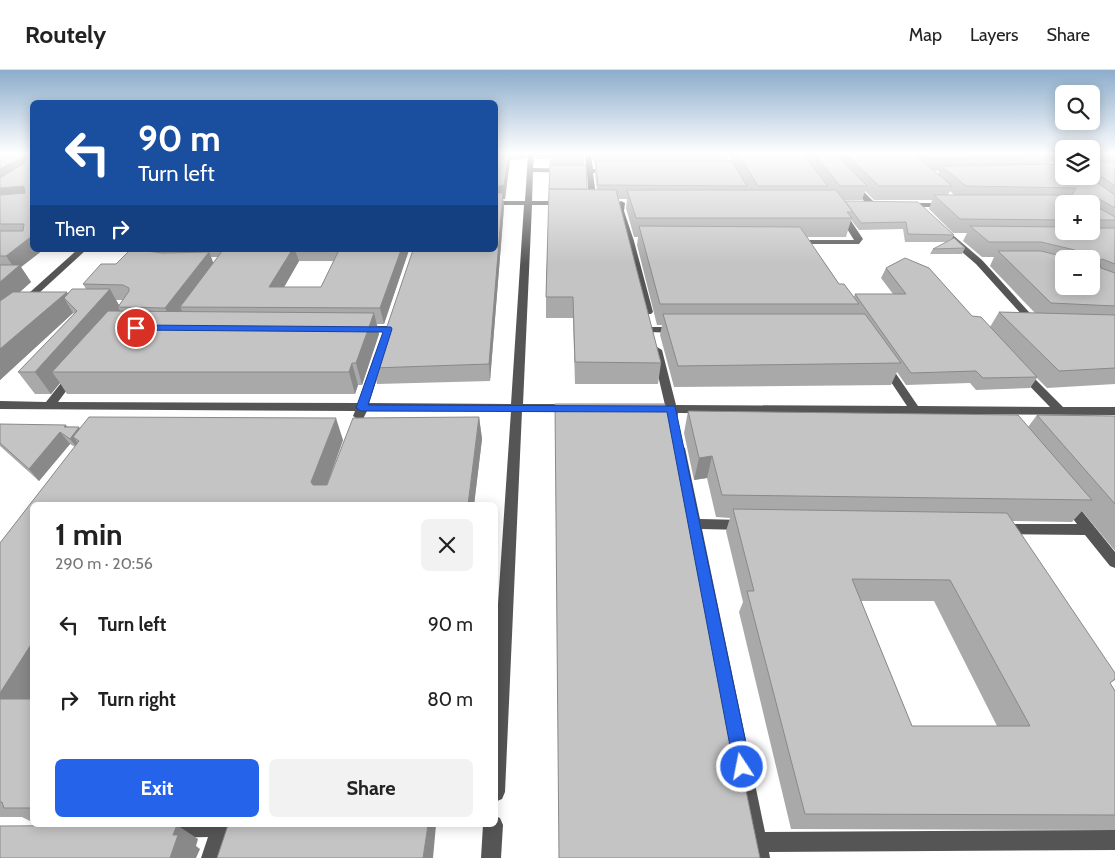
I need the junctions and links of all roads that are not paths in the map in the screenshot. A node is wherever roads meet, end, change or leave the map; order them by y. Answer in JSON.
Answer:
{"nodes":[{"id":1,"x":529,"y":191,"type":"edge"},
{"id":2,"x":591,"y":191,"type":"edge"},
{"id":3,"x":859,"y":191,"type":"edge"},
{"id":4,"x":498,"y":203,"type":"edge"},
{"id":5,"x":528,"y":203,"type":"junction"},
{"id":6,"x":574,"y":203,"type":"edge"},
{"id":7,"x":583,"y":203,"type":"edge"},
{"id":8,"x":593,"y":203,"type":"junction"},
{"id":9,"x":602,"y":203,"type":"edge"},
{"id":10,"x":621,"y":203,"type":"edge"},
{"id":11,"x":844,"y":205,"type":"edge"},
{"id":12,"x":863,"y":205,"type":"edge"},
{"id":13,"x":872,"y":205,"type":"junction"},
{"id":14,"x":881,"y":205,"type":"edge"},
{"id":15,"x":899,"y":205,"type":"edge"},
{"id":16,"x":918,"y":205,"type":"junction"},
{"id":17,"x":958,"y":205,"type":"edge"},
{"id":18,"x":931,"y":218,"type":"edge"},
{"id":19,"x":960,"y":237,"type":"edge"},
{"id":20,"x":783,"y":242,"type":"edge"},
{"id":21,"x":80,"y":252,"type":"edge"},
{"id":22,"x":989,"y":261,"type":"edge"},
{"id":23,"x":979,"y":262,"type":"junction"},
{"id":24,"x":0,"y":324,"type":"edge"},
{"id":25,"x":1016,"y":324,"type":"edge"},
{"id":26,"x":349,"y":329,"type":"edge"},
{"id":27,"x":652,"y":330,"type":"junction"},
{"id":28,"x":692,"y":330,"type":"edge"},
{"id":29,"x":878,"y":354,"type":"edge"},
{"id":30,"x":1014,"y":363,"type":"edge"},
{"id":31,"x":77,"y":370,"type":"edge"},
{"id":32,"x":0,"y":404,"type":"edge"},
{"id":33,"x":50,"y":404,"type":"junction"},
{"id":34,"x":122,"y":405,"type":"junction"},
{"id":35,"x":361,"y":408,"type":"junction"},
{"id":36,"x":518,"y":408,"type":"junction"},
{"id":37,"x":585,"y":408,"type":"edge"},
{"id":38,"x":633,"y":408,"type":"edge"},
{"id":39,"x":672,"y":409,"type":"junction"},
{"id":40,"x":915,"y":410,"type":"junction"},
{"id":41,"x":990,"y":411,"type":"junction"},
{"id":42,"x":1060,"y":411,"type":"junction"},
{"id":43,"x":1115,"y":411,"type":"edge"},
{"id":44,"x":110,"y":420,"type":"edge"},
{"id":45,"x":355,"y":426,"type":"edge"},
{"id":46,"x":1003,"y":426,"type":"edge"},
{"id":47,"x":1058,"y":493,"type":"edge"},
{"id":48,"x":695,"y":524,"type":"junction"},
{"id":49,"x":754,"y":525,"type":"edge"},
{"id":50,"x":991,"y":529,"type":"edge"},
{"id":51,"x":1089,"y":530,"type":"junction"},
{"id":52,"x":1115,"y":562,"type":"edge"},
{"id":53,"x":498,"y":742,"type":"edge"},
{"id":54,"x":182,"y":827,"type":"edge"},
{"id":55,"x":221,"y":827,"type":"edge"},
{"id":56,"x":493,"y":827,"type":"edge"},
{"id":57,"x":144,"y":828,"type":"edge"},
{"id":58,"x":1115,"y":840,"type":"edge"},
{"id":59,"x":758,"y":850,"type":"edge"},
{"id":60,"x":211,"y":858,"type":"edge"},
{"id":61,"x":491,"y":858,"type":"edge"}],
"edges":[{"from":1,"to":5,"type":"street"},
{"from":2,"to":8,"type":"street"},
{"from":3,"to":13,"type":"street"},
{"from":4,"to":5,"type":"street"},
{"from":5,"to":6,"type":"street"},
{"from":5,"to":36,"type":"street"},
{"from":7,"to":8,"type":"street"},
{"from":8,"to":9,"type":"street"},
{"from":10,"to":27,"type":"street"},
{"from":11,"to":20,"type":"street"},
{"from":12,"to":13,"type":"street"},
{"from":13,"to":14,"type":"street"},
{"from":15,"to":16,"type":"street"},
{"from":16,"to":17,"type":"street"},
{"from":16,"to":18,"type":"street"},
{"from":19,"to":23,"type":"street"},
{"from":21,"to":24,"type":"street"},
{"from":22,"to":23,"type":"street"},
{"from":23,"to":25,"type":"street"},
{"from":26,"to":35,"type":"street"},
{"from":27,"to":28,"type":"street"},
{"from":27,"to":39,"type":"street"},
{"from":29,"to":40,"type":"street"},
{"from":30,"to":42,"type":"street"},
{"from":31,"to":33,"type":"street"},
{"from":32,"to":33,"type":"street"},
{"from":33,"to":34,"type":"street"},
{"from":34,"to":35,"type":"street"},
{"from":34,"to":44,"type":"street"},
{"from":35,"to":36,"type":"street"},
{"from":35,"to":45,"type":"street"},
{"from":36,"to":37,"type":"street"},
{"from":36,"to":53,"type":"street"},
{"from":38,"to":39,"type":"street"},
{"from":39,"to":40,"type":"street"},
{"from":39,"to":48,"type":"street"},
{"from":40,"to":41,"type":"street"},
{"from":41,"to":42,"type":"street"},
{"from":41,"to":46,"type":"street"},
{"from":42,"to":43,"type":"street"},
{"from":47,"to":51,"type":"street"},
{"from":48,"to":49,"type":"street"},
{"from":48,"to":59,"type":"street"},
{"from":50,"to":51,"type":"street"},
{"from":51,"to":52,"type":"street"},
{"from":54,"to":57,"type":"street"},
{"from":55,"to":60,"type":"street"},
{"from":56,"to":61,"type":"street"},
{"from":58,"to":59,"type":"street"}]}
